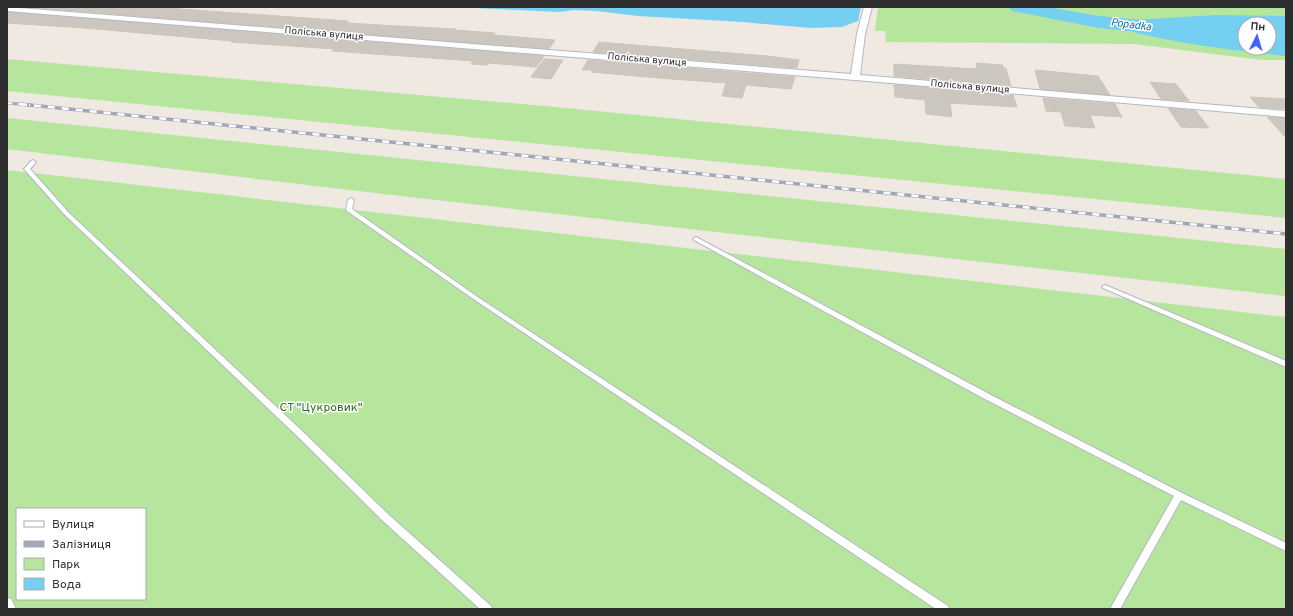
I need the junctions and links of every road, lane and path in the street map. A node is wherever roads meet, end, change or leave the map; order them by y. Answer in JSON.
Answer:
{"nodes":[{"id":1,"x":868,"y":7,"type":"edge"},
{"id":2,"x":7,"y":8,"type":"edge"},
{"id":3,"x":855,"y":77,"type":"junction"},
{"id":4,"x":1286,"y":114,"type":"edge"},
{"id":5,"x":33,"y":162,"type":"dead end"},
{"id":6,"x":351,"y":200,"type":"dead end"},
{"id":7,"x":696,"y":239,"type":"dead end"},
{"id":8,"x":1105,"y":287,"type":"dead end"},
{"id":9,"x":1286,"y":364,"type":"edge"},
{"id":10,"x":1179,"y":495,"type":"junction"},
{"id":11,"x":1286,"y":547,"type":"edge"},
{"id":12,"x":7,"y":602,"type":"edge"},
{"id":13,"x":11,"y":609,"type":"edge"},
{"id":14,"x":486,"y":609,"type":"edge"},
{"id":15,"x":944,"y":609,"type":"edge"},
{"id":16,"x":1115,"y":609,"type":"edge"}],
"edges":[{"from":1,"to":3,"type":"street"},
{"from":2,"to":3,"type":"street","name":"Поліська вулиця"},
{"from":3,"to":4,"type":"street","name":"Поліська вулиця"},
{"from":5,"to":14,"type":"lane"},
{"from":6,"to":15,"type":"lane"},
{"from":7,"to":10,"type":"lane"},
{"from":8,"to":9,"type":"lane"},
{"from":10,"to":11,"type":"lane"},
{"from":10,"to":16,"type":"lane"},
{"from":12,"to":13,"type":"lane"}]}
